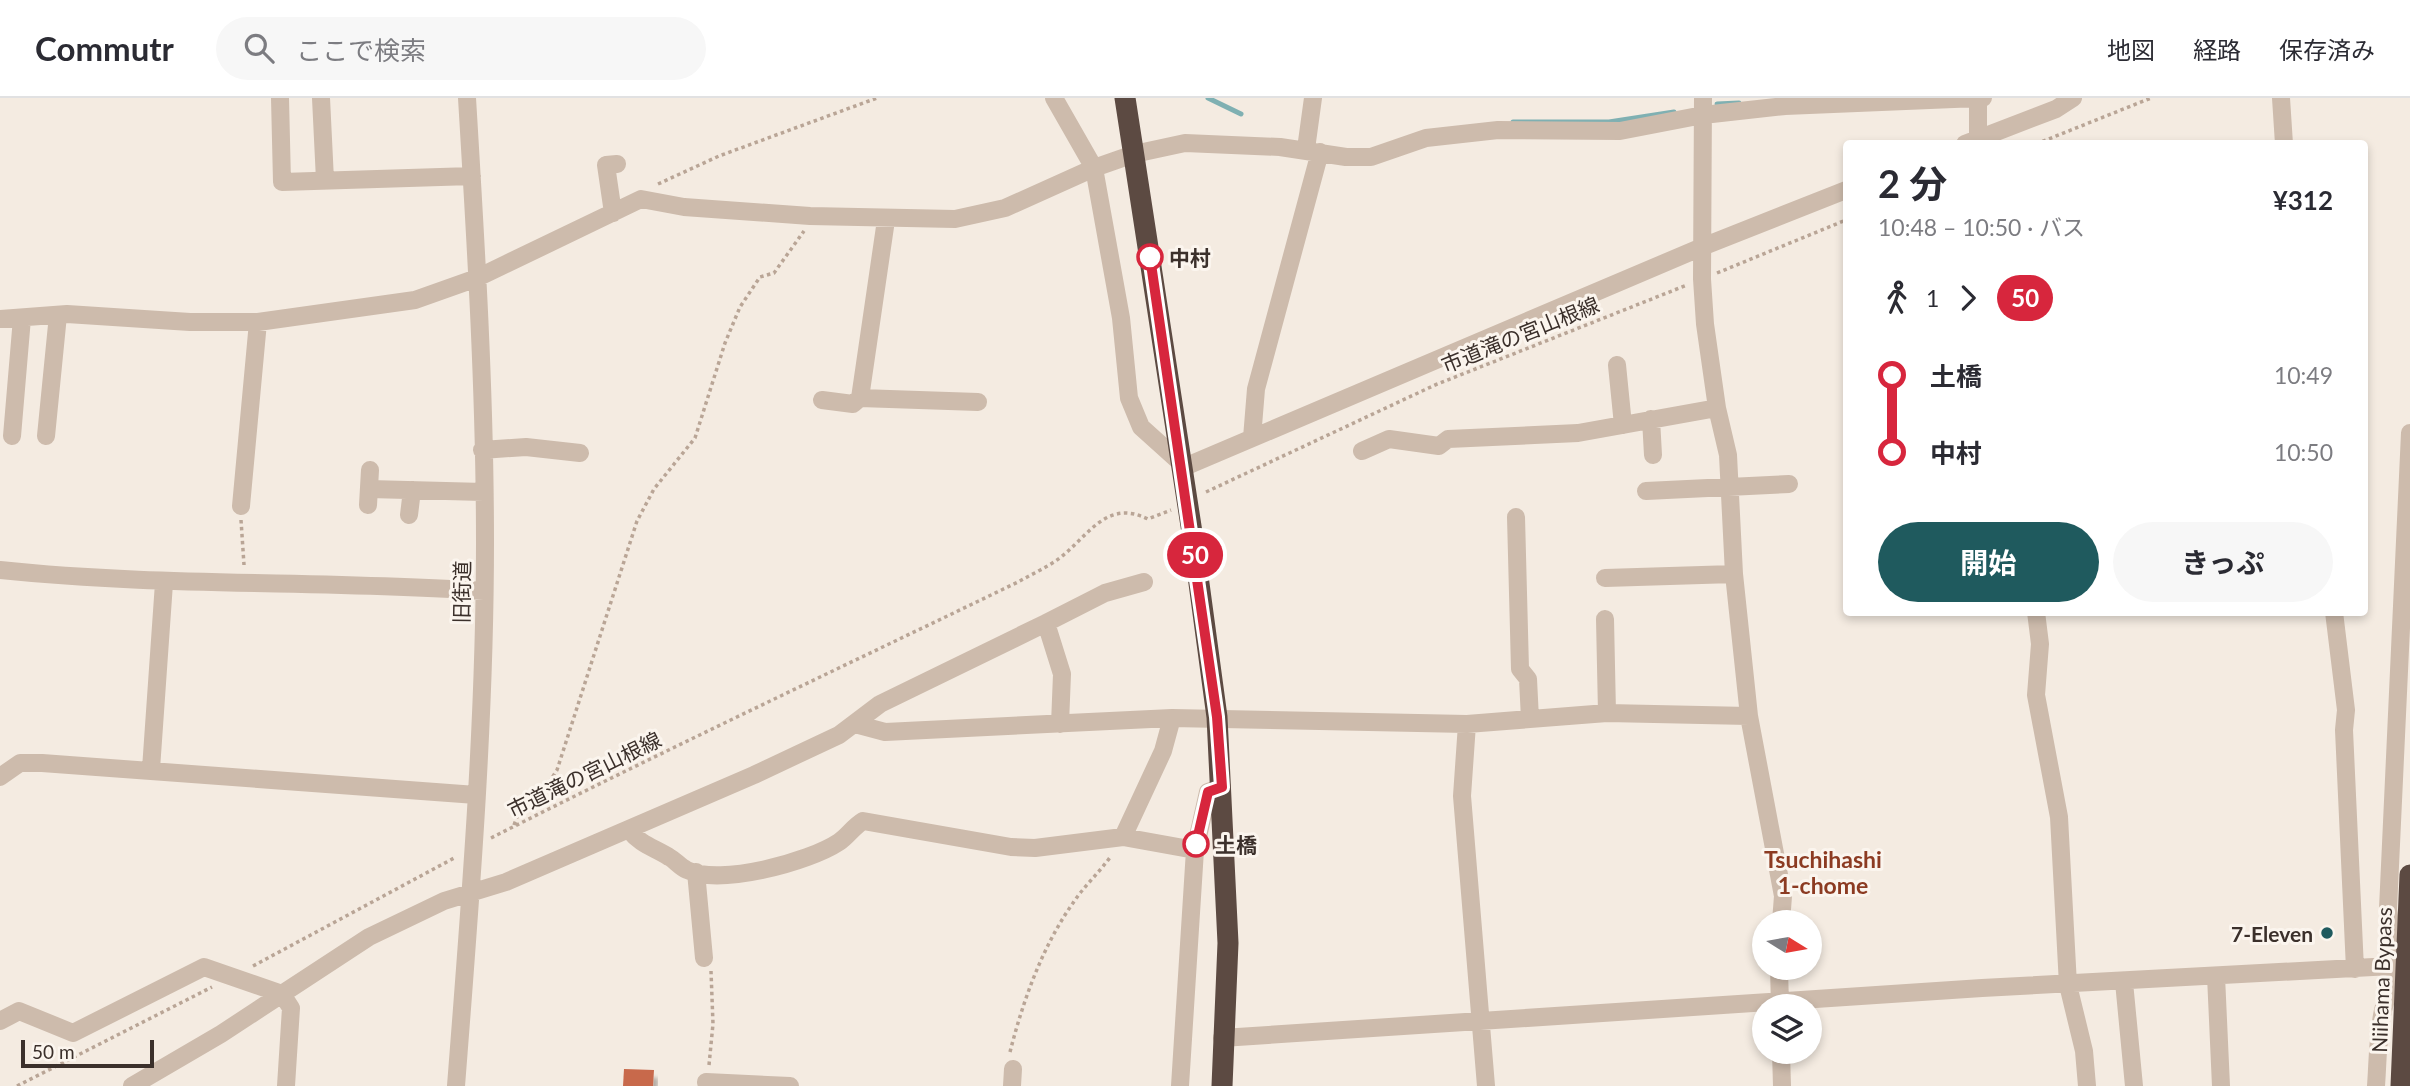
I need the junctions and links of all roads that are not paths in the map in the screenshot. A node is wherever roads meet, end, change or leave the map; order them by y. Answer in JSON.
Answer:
{"nodes":[{"id":1,"x":280,"y":98,"type":"edge"},
{"id":2,"x":321,"y":98,"type":"edge"},
{"id":3,"x":467,"y":98,"type":"edge"},
{"id":4,"x":1054,"y":98,"type":"edge"},
{"id":5,"x":1125,"y":98,"type":"edge"},
{"id":6,"x":1313,"y":98,"type":"edge"},
{"id":7,"x":1974,"y":98,"type":"edge"},
{"id":8,"x":2073,"y":98,"type":"edge"},
{"id":9,"x":2281,"y":98,"type":"edge"},
{"id":10,"x":1703,"y":107,"type":"edge"},
{"id":11,"x":1974,"y":140,"type":"edge"},
{"id":12,"x":1979,"y":140,"type":"edge"},
{"id":13,"x":2284,"y":140,"type":"edge"},
{"id":14,"x":1313,"y":151,"type":"junction"},
{"id":15,"x":1134,"y":154,"type":"junction"},
{"id":16,"x":617,"y":164,"type":"dead end"},
{"id":17,"x":1094,"y":169,"type":"junction"},
{"id":18,"x":472,"y":176,"type":"junction"},
{"id":19,"x":325,"y":180,"type":"junction"},
{"id":20,"x":1843,"y":191,"type":"edge"},
{"id":21,"x":613,"y":213,"type":"junction"},
{"id":22,"x":886,"y":220,"type":"junction"},
{"id":23,"x":1702,"y":247,"type":"junction"},
{"id":24,"x":477,"y":278,"type":"junction"},
{"id":25,"x":58,"y":315,"type":"junction"},
{"id":26,"x":22,"y":317,"type":"junction"},
{"id":27,"x":0,"y":319,"type":"edge"},
{"id":28,"x":258,"y":322,"type":"junction"},
{"id":29,"x":1618,"y":365,"type":"dead end"},
{"id":30,"x":860,"y":398,"type":"junction"},
{"id":31,"x":822,"y":400,"type":"dead end"},
{"id":32,"x":978,"y":401,"type":"dead end"},
{"id":33,"x":1717,"y":408,"type":"junction"},
{"id":34,"x":1651,"y":419,"type":"junction"},
{"id":35,"x":1623,"y":425,"type":"junction"},
{"id":36,"x":2410,"y":433,"type":"edge"},
{"id":37,"x":12,"y":436,"type":"dead end"},
{"id":38,"x":46,"y":436,"type":"dead end"},
{"id":39,"x":1252,"y":438,"type":"junction"},
{"id":40,"x":482,"y":450,"type":"junction"},
{"id":41,"x":1362,"y":451,"type":"dead end"},
{"id":42,"x":580,"y":453,"type":"dead end"},
{"id":43,"x":1653,"y":455,"type":"dead end"},
{"id":44,"x":1182,"y":466,"type":"junction"},
{"id":45,"x":370,"y":470,"type":"dead end"},
{"id":46,"x":1789,"y":484,"type":"dead end"},
{"id":47,"x":1730,"y":486,"type":"junction"},
{"id":48,"x":412,"y":490,"type":"junction"},
{"id":49,"x":1646,"y":491,"type":"dead end"},
{"id":50,"x":484,"y":492,"type":"junction"},
{"id":51,"x":241,"y":506,"type":"road end"},
{"id":52,"x":409,"y":514,"type":"dead end"},
{"id":53,"x":1516,"y":517,"type":"dead end"},
{"id":54,"x":0,"y":570,"type":"edge"},
{"id":55,"x":1734,"y":574,"type":"junction"},
{"id":56,"x":1605,"y":579,"type":"dead end"},
{"id":57,"x":1144,"y":582,"type":"dead end"},
{"id":58,"x":164,"y":583,"type":"junction"},
{"id":59,"x":484,"y":591,"type":"junction"},
{"id":60,"x":2036,"y":616,"type":"edge"},
{"id":61,"x":2334,"y":616,"type":"edge"},
{"id":62,"x":1605,"y":619,"type":"dead end"},
{"id":63,"x":1046,"y":623,"type":"junction"},
{"id":64,"x":1607,"y":713,"type":"junction"},
{"id":65,"x":1749,"y":716,"type":"junction"},
{"id":66,"x":1217,"y":717,"type":"junction"},
{"id":67,"x":1172,"y":718,"type":"junction"},
{"id":68,"x":1531,"y":719,"type":"junction"},
{"id":69,"x":855,"y":724,"type":"junction"},
{"id":70,"x":1060,"y":724,"type":"junction"},
{"id":71,"x":1467,"y":724,"type":"junction"},
{"id":72,"x":151,"y":769,"type":"junction"},
{"id":73,"x":0,"y":778,"type":"edge"},
{"id":74,"x":1222,"y":787,"type":"junction"},
{"id":75,"x":476,"y":795,"type":"junction"},
{"id":76,"x":629,"y":830,"type":"junction"},
{"id":77,"x":1123,"y":837,"type":"junction"},
{"id":78,"x":1195,"y":850,"type":"junction"},
{"id":79,"x":696,"y":872,"type":"junction"},
{"id":80,"x":2410,"y":875,"type":"edge"},
{"id":81,"x":471,"y":894,"type":"junction"},
{"id":82,"x":1782,"y":910,"type":"edge"},
{"id":83,"x":704,"y":958,"type":"road end"},
{"id":84,"x":2408,"y":965,"type":"edge"},
{"id":85,"x":2355,"y":969,"type":"junction"},
{"id":86,"x":2216,"y":976,"type":"junction"},
{"id":87,"x":2124,"y":982,"type":"junction"},
{"id":88,"x":2068,"y":985,"type":"junction"},
{"id":89,"x":282,"y":994,"type":"junction"},
{"id":90,"x":1822,"y":1001,"type":"edge"},
{"id":91,"x":1752,"y":1006,"type":"edge"},
{"id":92,"x":0,"y":1021,"type":"edge"},
{"id":93,"x":1481,"y":1023,"type":"junction"},
{"id":94,"x":1222,"y":1038,"type":"junction"},
{"id":95,"x":1781,"y":1064,"type":"edge"},
{"id":96,"x":706,"y":1084,"type":"edge"},
{"id":97,"x":132,"y":1086,"type":"edge"},
{"id":98,"x":286,"y":1086,"type":"edge"},
{"id":99,"x":456,"y":1086,"type":"edge"},
{"id":100,"x":790,"y":1086,"type":"edge"},
{"id":101,"x":1180,"y":1086,"type":"edge"},
{"id":102,"x":1222,"y":1086,"type":"edge"},
{"id":103,"x":1486,"y":1086,"type":"edge"},
{"id":104,"x":1782,"y":1086,"type":"edge"},
{"id":105,"x":2087,"y":1086,"type":"edge"},
{"id":106,"x":2134,"y":1086,"type":"edge"},
{"id":107,"x":2221,"y":1086,"type":"edge"},
{"id":108,"x":2376,"y":1086,"type":"edge"},
{"id":109,"x":2401,"y":1086,"type":"edge"}],
"edges":[{"from":1,"to":19,"type":"street"},
{"from":2,"to":19,"type":"street"},
{"from":3,"to":18,"type":"street","name":"旧街道"},
{"from":4,"to":17,"type":"street"},
{"from":5,"to":15,"type":"highway"},
{"from":6,"to":14,"type":"street"},
{"from":7,"to":10,"type":"street"},
{"from":7,"to":11,"type":"street"},
{"from":8,"to":12,"type":"street"},
{"from":9,"to":13,"type":"street"},
{"from":10,"to":14,"type":"street"},
{"from":10,"to":23,"type":"street"},
{"from":14,"to":15,"type":"street"},
{"from":14,"to":39,"type":"street"},
{"from":15,"to":17,"type":"street"},
{"from":15,"to":44,"type":"highway"},
{"from":16,"to":21,"type":"street"},
{"from":17,"to":22,"type":"street"},
{"from":17,"to":44,"type":"street"},
{"from":18,"to":19,"type":"street"},
{"from":18,"to":24,"type":"street","name":"旧街道"},
{"from":20,"to":23,"type":"street"},
{"from":21,"to":22,"type":"street"},
{"from":21,"to":24,"type":"street"},
{"from":22,"to":30,"type":"street"},
{"from":23,"to":33,"type":"street"},
{"from":23,"to":39,"type":"street"},
{"from":24,"to":28,"type":"street"},
{"from":24,"to":40,"type":"street","name":"旧街道"},
{"from":25,"to":26,"type":"street"},
{"from":25,"to":28,"type":"street"},
{"from":25,"to":38,"type":"street"},
{"from":26,"to":27,"type":"street"},
{"from":26,"to":37,"type":"street"},
{"from":28,"to":51,"type":"street"},
{"from":29,"to":35,"type":"street"},
{"from":30,"to":31,"type":"street"},
{"from":30,"to":32,"type":"street"},
{"from":33,"to":34,"type":"street"},
{"from":33,"to":47,"type":"street"},
{"from":34,"to":35,"type":"street"},
{"from":34,"to":43,"type":"street"},
{"from":35,"to":41,"type":"street"},
{"from":36,"to":84,"type":"street"},
{"from":39,"to":44,"type":"street"},
{"from":40,"to":42,"type":"street"},
{"from":40,"to":50,"type":"street","name":"旧街道"},
{"from":44,"to":66,"type":"highway"},
{"from":45,"to":48,"type":"street"},
{"from":46,"to":47,"type":"street"},
{"from":47,"to":49,"type":"street"},
{"from":47,"to":55,"type":"street"},
{"from":48,"to":50,"type":"street"},
{"from":48,"to":52,"type":"street"},
{"from":50,"to":59,"type":"street","name":"旧街道"},
{"from":53,"to":68,"type":"street"},
{"from":54,"to":58,"type":"street"},
{"from":55,"to":56,"type":"street"},
{"from":55,"to":65,"type":"street"},
{"from":57,"to":63,"type":"street"},
{"from":58,"to":59,"type":"street"},
{"from":58,"to":72,"type":"street"},
{"from":59,"to":75,"type":"street","name":"旧街道"},
{"from":60,"to":88,"type":"street"},
{"from":61,"to":85,"type":"street"},
{"from":62,"to":64,"type":"street"},
{"from":63,"to":69,"type":"street"},
{"from":63,"to":70,"type":"street"},
{"from":64,"to":65,"type":"street"},
{"from":64,"to":68,"type":"street"},
{"from":65,"to":82,"type":"street"},
{"from":66,"to":67,"type":"street"},
{"from":66,"to":71,"type":"street"},
{"from":66,"to":74,"type":"highway"},
{"from":67,"to":70,"type":"street"},
{"from":67,"to":77,"type":"street"},
{"from":68,"to":71,"type":"street"},
{"from":69,"to":70,"type":"street"},
{"from":69,"to":76,"type":"street"},
{"from":71,"to":93,"type":"street"},
{"from":72,"to":73,"type":"street"},
{"from":72,"to":75,"type":"street"},
{"from":74,"to":78,"type":"street"},
{"from":74,"to":94,"type":"highway"},
{"from":75,"to":81,"type":"street","name":"旧街道"},
{"from":76,"to":79,"type":"street"},
{"from":76,"to":81,"type":"street"},
{"from":77,"to":78,"type":"street"},
{"from":77,"to":79,"type":"street"},
{"from":78,"to":101,"type":"street"},
{"from":79,"to":83,"type":"street"},
{"from":80,"to":84,"type":"highway","name":"Niihama Bypass"},
{"from":81,"to":89,"type":"street"},
{"from":81,"to":99,"type":"street","name":"旧街道"},
{"from":84,"to":85,"type":"street"},
{"from":84,"to":108,"type":"street"},
{"from":84,"to":109,"type":"highway","name":"Niihama Bypass"},
{"from":85,"to":86,"type":"street"},
{"from":86,"to":87,"type":"street"},
{"from":86,"to":107,"type":"street"},
{"from":87,"to":88,"type":"street"},
{"from":87,"to":106,"type":"street"},
{"from":88,"to":90,"type":"street"},
{"from":88,"to":105,"type":"street"},
{"from":89,"to":92,"type":"street"},
{"from":89,"to":97,"type":"street"},
{"from":89,"to":98,"type":"street"},
{"from":91,"to":93,"type":"street"},
{"from":93,"to":94,"type":"street"},
{"from":93,"to":103,"type":"street"},
{"from":94,"to":102,"type":"highway"},
{"from":95,"to":104,"type":"street"},
{"from":96,"to":100,"type":"street"}]}
